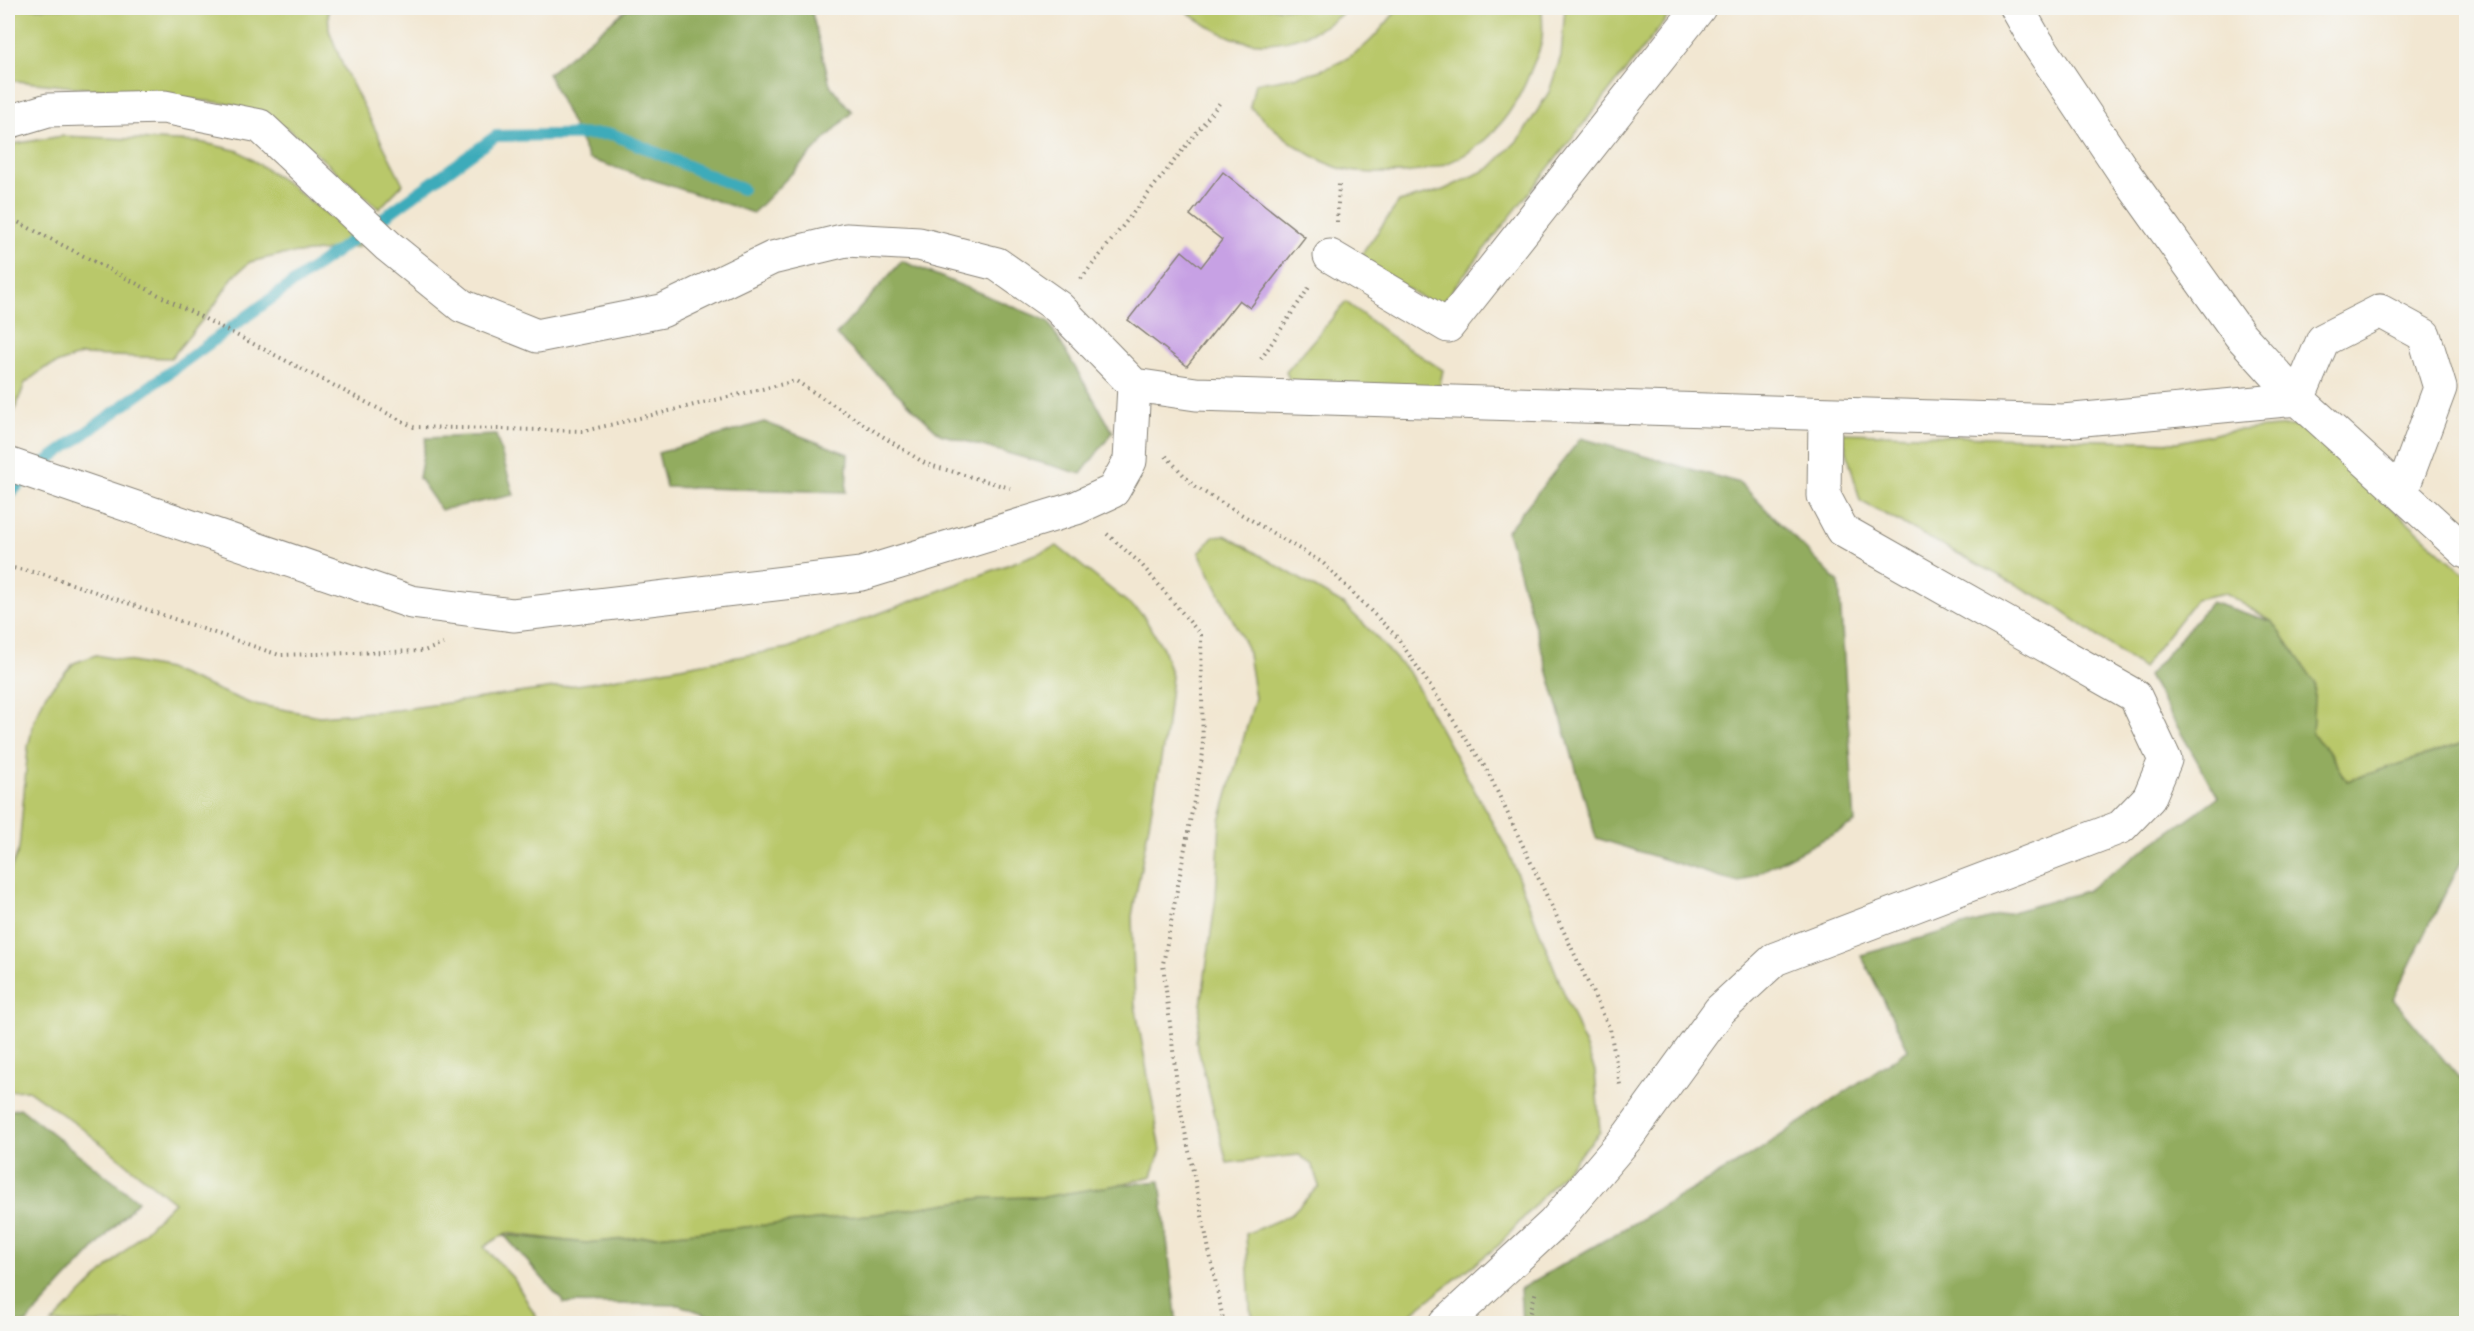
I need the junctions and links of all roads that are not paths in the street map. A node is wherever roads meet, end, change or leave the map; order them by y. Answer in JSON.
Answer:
{"nodes":[{"id":1,"x":1699,"y":8,"type":"edge"},
{"id":2,"x":2017,"y":8,"type":"edge"},
{"id":3,"x":8,"y":122,"type":"edge"},
{"id":4,"x":1330,"y":256,"type":"road end"},
{"id":5,"x":1134,"y":385,"type":"junction"},
{"id":6,"x":2298,"y":399,"type":"junction"},
{"id":7,"x":1825,"y":415,"type":"junction"},
{"id":8,"x":8,"y":465,"type":"edge"},
{"id":9,"x":2401,"y":493,"type":"junction"},
{"id":10,"x":2466,"y":552,"type":"edge"},
{"id":11,"x":1445,"y":1323,"type":"edge"}],
"edges":[{"from":1,"to":4,"type":"street"},
{"from":2,"to":6,"type":"street"},
{"from":3,"to":5,"type":"street"},
{"from":5,"to":7,"type":"street"},
{"from":5,"to":8,"type":"street"},
{"from":6,"to":7,"type":"street"},
{"from":6,"to":9,"type":"street"},
{"from":6,"to":9,"type":"street"},
{"from":7,"to":11,"type":"street"},
{"from":9,"to":10,"type":"street"}]}
